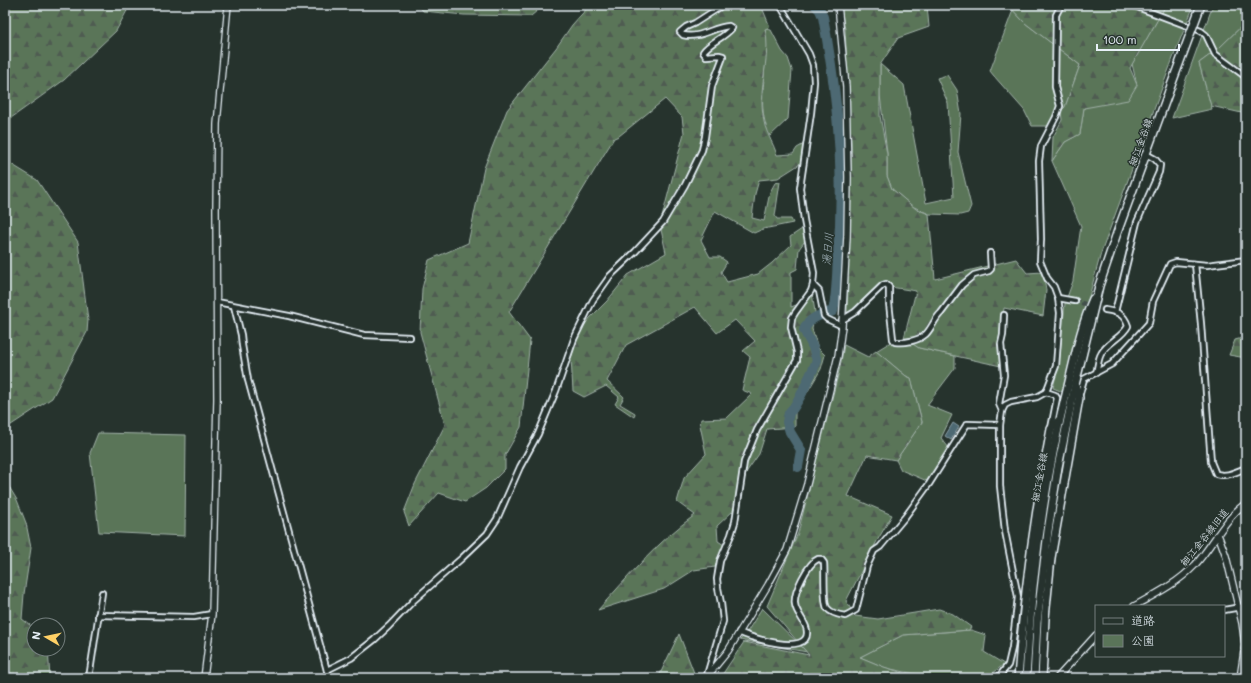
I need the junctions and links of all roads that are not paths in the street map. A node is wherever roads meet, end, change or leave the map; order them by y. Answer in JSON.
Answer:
{"nodes":[{"id":1,"x":228,"y":5,"type":"edge"},
{"id":2,"x":723,"y":5,"type":"edge"},
{"id":3,"x":780,"y":5,"type":"edge"},
{"id":4,"x":838,"y":5,"type":"edge"},
{"id":5,"x":1061,"y":5,"type":"edge"},
{"id":6,"x":1132,"y":5,"type":"edge"},
{"id":7,"x":1201,"y":5,"type":"edge"},
{"id":8,"x":1246,"y":77,"type":"edge"},
{"id":9,"x":1146,"y":154,"type":"junction"},
{"id":10,"x":990,"y":253,"type":"dead end"},
{"id":11,"x":1246,"y":260,"type":"edge"},
{"id":12,"x":1195,"y":264,"type":"junction"},
{"id":13,"x":813,"y":285,"type":"junction"},
{"id":14,"x":1099,"y":286,"type":"junction"},
{"id":15,"x":1058,"y":298,"type":"junction"},
{"id":16,"x":1075,"y":301,"type":"tunnel mouth"},
{"id":17,"x":217,"y":302,"type":"junction"},
{"id":18,"x":234,"y":306,"type":"junction"},
{"id":19,"x":1105,"y":310,"type":"tunnel mouth"},
{"id":20,"x":1115,"y":312,"type":"junction"},
{"id":21,"x":1004,"y":315,"type":"dead end"},
{"id":22,"x":842,"y":323,"type":"junction"},
{"id":23,"x":410,"y":337,"type":"dead end"},
{"id":24,"x":1096,"y":373,"type":"junction"},
{"id":25,"x":1075,"y":385,"type":"junction"},
{"id":26,"x":1046,"y":392,"type":"junction"},
{"id":27,"x":1079,"y":398,"type":"junction"},
{"id":28,"x":1002,"y":411,"type":"junction"},
{"id":29,"x":1060,"y":420,"type":"junction"},
{"id":30,"x":1000,"y":425,"type":"junction"},
{"id":31,"x":1051,"y":429,"type":"junction"},
{"id":32,"x":1246,"y":468,"type":"edge"},
{"id":33,"x":1246,"y":503,"type":"edge"},
{"id":34,"x":1217,"y":535,"type":"junction"},
{"id":35,"x":102,"y":593,"type":"dead end"},
{"id":36,"x":1136,"y":605,"type":"edge"},
{"id":37,"x":1246,"y":606,"type":"edge"},
{"id":38,"x":1238,"y":607,"type":"junction"},
{"id":39,"x":1225,"y":610,"type":"edge"},
{"id":40,"x":98,"y":614,"type":"junction"},
{"id":41,"x":212,"y":614,"type":"junction"},
{"id":42,"x":739,"y":632,"type":"junction"},
{"id":43,"x":1095,"y":636,"type":"edge"},
{"id":44,"x":1095,"y":642,"type":"edge"},
{"id":45,"x":1088,"y":644,"type":"junction"},
{"id":46,"x":327,"y":670,"type":"junction"},
{"id":47,"x":706,"y":677,"type":"edge"},
{"id":48,"x":89,"y":678,"type":"edge"},
{"id":49,"x":204,"y":678,"type":"edge"},
{"id":50,"x":328,"y":678,"type":"edge"},
{"id":51,"x":998,"y":678,"type":"edge"},
{"id":52,"x":1018,"y":678,"type":"edge"},
{"id":53,"x":1026,"y":678,"type":"edge"},
{"id":54,"x":1034,"y":678,"type":"edge"},
{"id":55,"x":1042,"y":678,"type":"edge"},
{"id":56,"x":1057,"y":678,"type":"edge"},
{"id":57,"x":1240,"y":678,"type":"edge"}],
"edges":[{"from":1,"to":17,"type":"street"},
{"from":2,"to":46,"type":"street"},
{"from":3,"to":13,"type":"street"},
{"from":4,"to":22,"type":"street"},
{"from":5,"to":15,"type":"street"},
{"from":6,"to":8,"type":"street"},
{"from":7,"to":9,"type":"main road","name":"細江金谷線","bridge":true},
{"from":9,"to":14,"type":"main road","name":"細江金谷線"},
{"from":9,"to":20,"type":"street"},
{"from":10,"to":22,"type":"street"},
{"from":11,"to":12,"type":"street"},
{"from":12,"to":24,"type":"street"},
{"from":12,"to":32,"type":"street"},
{"from":13,"to":22,"type":"street"},
{"from":13,"to":47,"type":"street"},
{"from":14,"to":25,"type":"main road","name":"細江金谷線"},
{"from":14,"to":29,"type":"main road","name":"細江金谷線"},
{"from":15,"to":16,"type":"street"},
{"from":15,"to":26,"type":"street"},
{"from":17,"to":18,"type":"street"},
{"from":17,"to":41,"type":"street"},
{"from":18,"to":23,"type":"street"},
{"from":18,"to":46,"type":"street"},
{"from":19,"to":20,"type":"street"},
{"from":20,"to":24,"type":"street"},
{"from":21,"to":28,"type":"street"},
{"from":22,"to":42,"type":"street"},
{"from":24,"to":27,"type":"street"},
{"from":25,"to":27,"type":"main road"},
{"from":25,"to":54,"type":"main road","name":"細江金谷線"},
{"from":26,"to":28,"type":"street"},
{"from":26,"to":31,"type":"street"},
{"from":27,"to":55,"type":"main road"},
{"from":28,"to":30,"type":"street"},
{"from":29,"to":31,"type":"main road"},
{"from":29,"to":53,"type":"main road","name":"細江金谷線"},
{"from":30,"to":42,"type":"street"},
{"from":30,"to":51,"type":"street"},
{"from":31,"to":52,"type":"main road"},
{"from":33,"to":34,"type":"street","name":"細江金谷線旧道"},
{"from":34,"to":36,"type":"street","name":"細江金谷線旧道"},
{"from":34,"to":38,"type":"street"},
{"from":35,"to":40,"type":"street"},
{"from":37,"to":38,"type":"street"},
{"from":38,"to":39,"type":"street"},
{"from":38,"to":57,"type":"street"},
{"from":40,"to":41,"type":"street"},
{"from":40,"to":48,"type":"street"},
{"from":41,"to":49,"type":"street"},
{"from":42,"to":47,"type":"street"},
{"from":43,"to":45,"type":"street"},
{"from":44,"to":45,"type":"street"},
{"from":45,"to":56,"type":"street"},
{"from":46,"to":50,"type":"street"}]}
